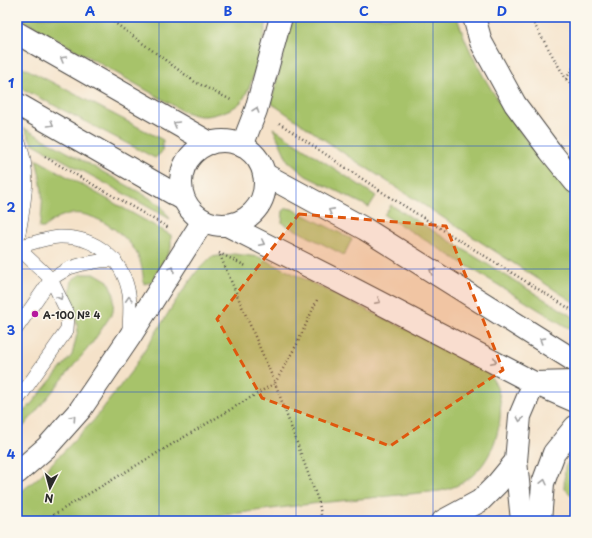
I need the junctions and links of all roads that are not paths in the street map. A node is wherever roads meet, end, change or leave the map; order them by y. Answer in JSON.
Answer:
{"nodes":[{"id":1,"x":281,"y":17,"type":"edge"},
{"id":2,"x":474,"y":17,"type":"edge"},
{"id":3,"x":17,"y":33,"type":"edge"},
{"id":4,"x":17,"y":104,"type":"edge"},
{"id":5,"x":18,"y":140,"type":"edge"},
{"id":6,"x":210,"y":143,"type":"junction"},
{"id":7,"x":242,"y":146,"type":"junction"},
{"id":8,"x":264,"y":174,"type":"junction"},
{"id":9,"x":575,"y":182,"type":"edge"},
{"id":10,"x":183,"y":198,"type":"junction"},
{"id":11,"x":203,"y":221,"type":"junction"},
{"id":12,"x":227,"y":225,"type":"junction"},
{"id":13,"x":17,"y":246,"type":"edge"},
{"id":14,"x":115,"y":260,"type":"junction"},
{"id":15,"x":51,"y":279,"type":"junction"},
{"id":16,"x":17,"y":328,"type":"edge"},
{"id":17,"x":129,"y":338,"type":"junction"},
{"id":18,"x":575,"y":360,"type":"edge"},
{"id":19,"x":575,"y":382,"type":"edge"},
{"id":20,"x":534,"y":383,"type":"junction"},
{"id":21,"x":17,"y":401,"type":"edge"},
{"id":22,"x":575,"y":401,"type":"edge"},
{"id":23,"x":575,"y":427,"type":"edge"},
{"id":24,"x":516,"y":461,"type":"junction"},
{"id":25,"x":17,"y":473,"type":"edge"},
{"id":26,"x":443,"y":521,"type":"edge"},
{"id":27,"x":522,"y":521,"type":"edge"},
{"id":28,"x":540,"y":521,"type":"edge"}],
"edges":[{"from":1,"to":7,"type":"main road"},
{"from":2,"to":9,"type":"main road"},
{"from":6,"to":3,"type":"main road","one_way":true},
{"from":4,"to":10,"type":"main road","one_way":true},
{"from":5,"to":13,"type":"lane"},
{"from":6,"to":7,"type":"main road"},
{"from":6,"to":10,"type":"main road"},
{"from":7,"to":8,"type":"main road"},
{"from":8,"to":12,"type":"main road"},
{"from":18,"to":8,"type":"main road","one_way":true},
{"from":10,"to":11,"type":"main road"},
{"from":11,"to":12,"type":"main road"},
{"from":17,"to":11,"type":"main road","one_way":true},
{"from":12,"to":20,"type":"main road","one_way":true},
{"from":13,"to":14,"type":"lane"},
{"from":13,"to":15,"type":"lane"},
{"from":14,"to":15,"type":"lane"},
{"from":17,"to":14,"type":"lane","one_way":true},
{"from":15,"to":16,"type":"lane"},
{"from":15,"to":21,"type":"lane","one_way":true},
{"from":25,"to":17,"type":"main road","one_way":true},
{"from":19,"to":20,"type":"main road"},
{"from":20,"to":22,"type":"main road"},
{"from":20,"to":24,"type":"main road","one_way":true},
{"from":28,"to":23,"type":"main road","one_way":true},
{"from":24,"to":26,"type":"main road"},
{"from":24,"to":27,"type":"main road"}]}
